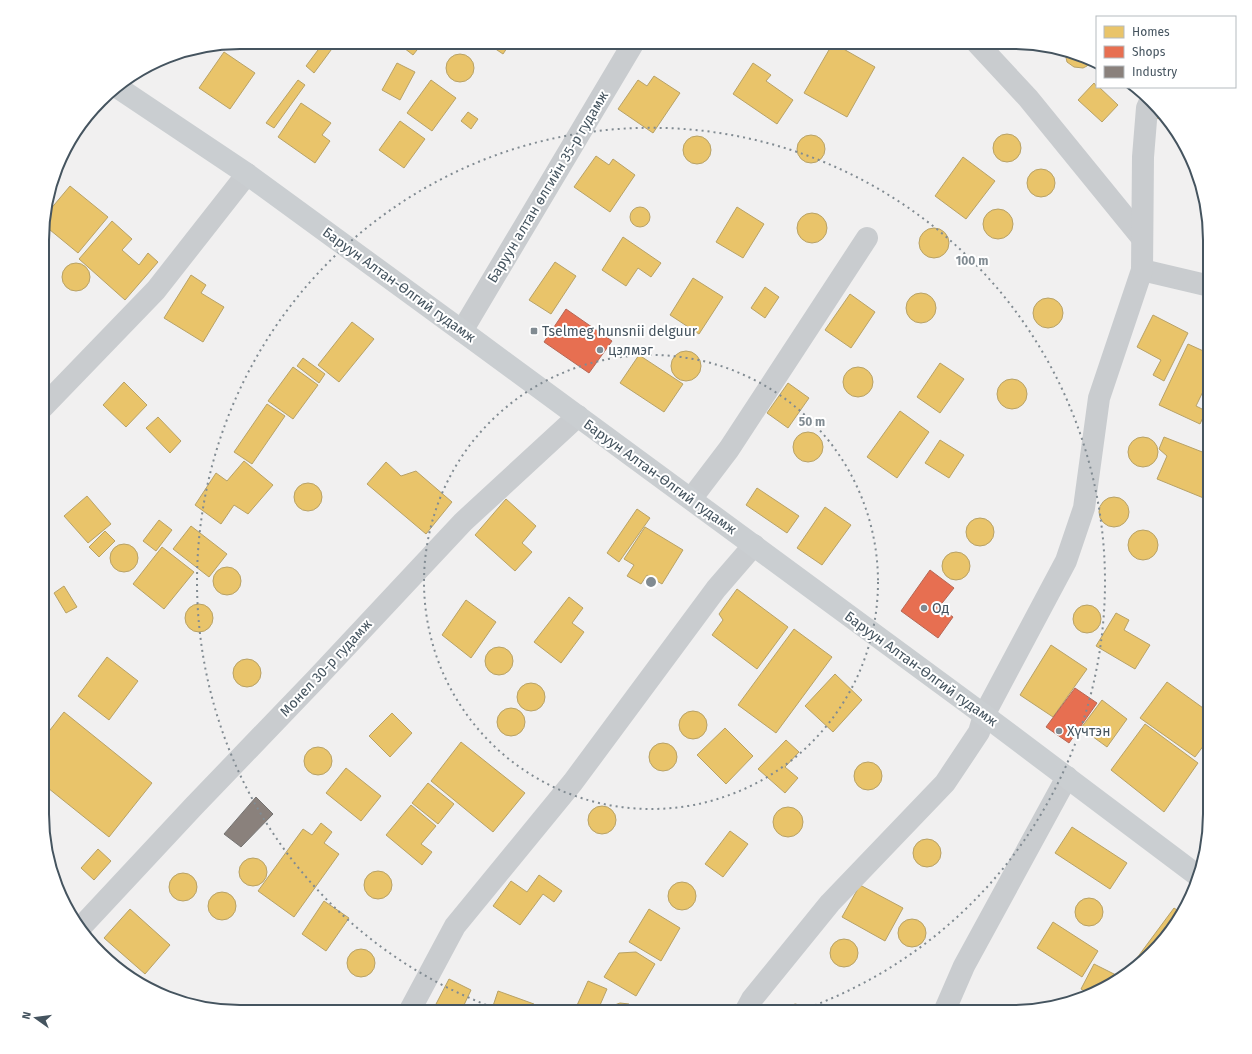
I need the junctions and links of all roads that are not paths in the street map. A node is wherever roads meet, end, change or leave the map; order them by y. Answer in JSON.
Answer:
{"nodes":[{"id":1,"x":630,"y":49,"type":"edge"},
{"id":2,"x":982,"y":49,"type":"edge"},
{"id":3,"x":122,"y":90,"type":"edge"},
{"id":4,"x":1148,"y":106,"type":"edge"},
{"id":5,"x":248,"y":174,"type":"junction"},
{"id":6,"x":867,"y":238,"type":"dead end"},
{"id":7,"x":1142,"y":238,"type":"junction"},
{"id":8,"x":1142,"y":270,"type":"junction"},
{"id":9,"x":1203,"y":284,"type":"edge"},
{"id":10,"x":462,"y":331,"type":"junction"},
{"id":11,"x":49,"y":401,"type":"edge"},
{"id":12,"x":578,"y":416,"type":"junction"},
{"id":13,"x":691,"y":499,"type":"junction"},
{"id":14,"x":754,"y":545,"type":"junction"},
{"id":15,"x":984,"y":715,"type":"junction"},
{"id":16,"x":1067,"y":777,"type":"junction"},
{"id":17,"x":1194,"y":873,"type":"edge"},
{"id":18,"x":84,"y":924,"type":"edge"},
{"id":19,"x":413,"y":1005,"type":"edge"},
{"id":20,"x":749,"y":1005,"type":"edge"},
{"id":21,"x":947,"y":1005,"type":"edge"}],
"edges":[{"from":1,"to":10,"type":"street","name":"Баруун алтан өлгийн 35-р гудамж"},
{"from":2,"to":7,"type":"street"},
{"from":3,"to":5,"type":"main road","name":"Баруун Алтан-Өлгий гудамж"},
{"from":4,"to":7,"type":"street"},
{"from":5,"to":10,"type":"main road","name":"Баруун Алтан-Өлгий гудамж"},
{"from":5,"to":11,"type":"street"},
{"from":6,"to":13,"type":"street"},
{"from":7,"to":8,"type":"street"},
{"from":8,"to":9,"type":"street"},
{"from":8,"to":15,"type":"street"},
{"from":10,"to":12,"type":"main road","name":"Баруун Алтан-Өлгий гудамж"},
{"from":12,"to":13,"type":"main road","name":"Баруун Алтан-Өлгий гудамж"},
{"from":12,"to":18,"type":"street","name":"Монел 30-р гудамж"},
{"from":13,"to":14,"type":"main road","name":"Баруун Алтан-Өлгий гудамж"},
{"from":14,"to":15,"type":"main road","name":"Баруун Алтан-Өлгий гудамж"},
{"from":14,"to":19,"type":"street"},
{"from":15,"to":16,"type":"main road","name":"Баруун Алтан-Өлгий гудамж"},
{"from":15,"to":20,"type":"street"},
{"from":16,"to":17,"type":"main road","name":"Баруун Алтан-Өлгий гудамж"},
{"from":16,"to":21,"type":"street"}]}
